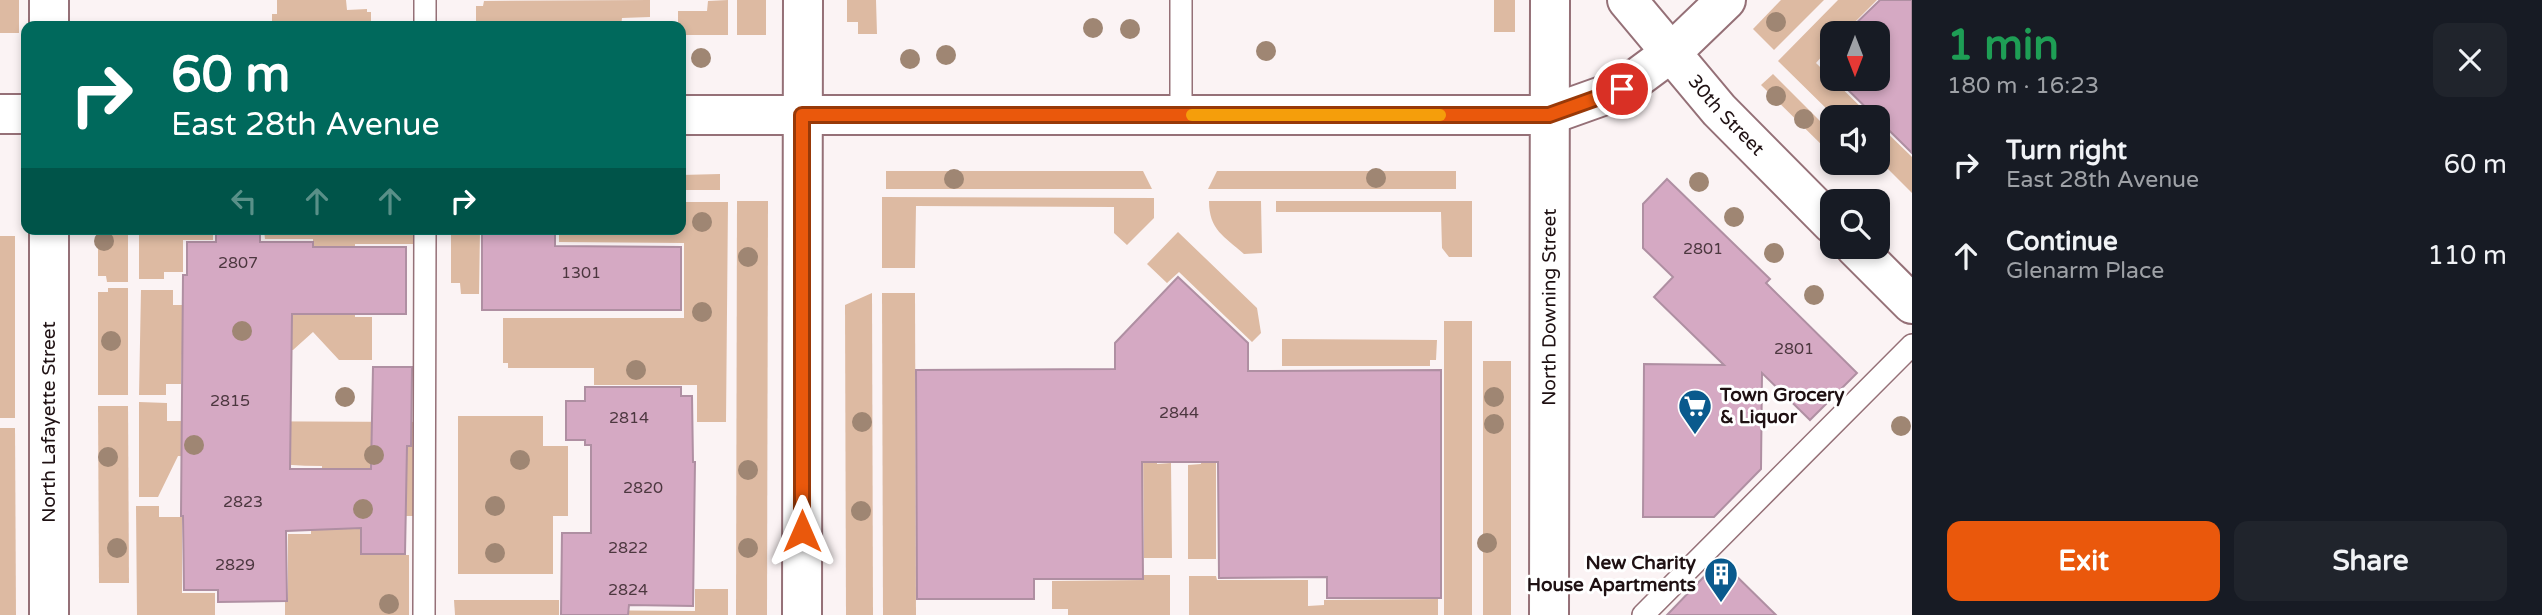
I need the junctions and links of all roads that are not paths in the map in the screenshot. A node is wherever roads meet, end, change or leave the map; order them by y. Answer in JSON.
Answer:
{"nodes":[{"id":1,"x":49,"y":0,"type":"edge"},
{"id":2,"x":425,"y":0,"type":"edge"},
{"id":3,"x":803,"y":0,"type":"edge"},
{"id":4,"x":1181,"y":0,"type":"edge"},
{"id":5,"x":1550,"y":0,"type":"edge"},
{"id":6,"x":1627,"y":0,"type":"edge"},
{"id":7,"x":1726,"y":0,"type":"edge"},
{"id":8,"x":49,"y":21,"type":"edge"},
{"id":9,"x":425,"y":21,"type":"edge"},
{"id":10,"x":1672,"y":52,"type":"junction"},
{"id":11,"x":0,"y":114,"type":"edge"},
{"id":12,"x":21,"y":114,"type":"edge"},
{"id":13,"x":686,"y":115,"type":"edge"},
{"id":14,"x":802,"y":115,"type":"junction"},
{"id":15,"x":1181,"y":115,"type":"junction"},
{"id":16,"x":1549,"y":115,"type":"junction"},
{"id":17,"x":1820,"y":212,"type":"edge"},
{"id":18,"x":49,"y":235,"type":"edge"},
{"id":19,"x":425,"y":235,"type":"edge"},
{"id":20,"x":1867,"y":259,"type":"edge"},
{"id":21,"x":1912,"y":304,"type":"edge"},
{"id":22,"x":1912,"y":345,"type":"edge"},
{"id":23,"x":49,"y":615,"type":"edge"},
{"id":24,"x":424,"y":615,"type":"edge"},
{"id":25,"x":802,"y":615,"type":"edge"},
{"id":26,"x":1549,"y":615,"type":"edge"},
{"id":27,"x":1643,"y":615,"type":"edge"}],
"edges":[{"from":1,"to":8,"type":"street"},
{"from":2,"to":9,"type":"lane"},
{"from":3,"to":14,"type":"street"},
{"from":4,"to":15,"type":"lane"},
{"from":5,"to":16,"type":"street","name":"North Downing Street"},
{"from":6,"to":10,"type":"street","name":"30th Street"},
{"from":7,"to":10,"type":"street"},
{"from":10,"to":16,"type":"street"},
{"from":10,"to":17,"type":"street","name":"30th Street"},
{"from":11,"to":12,"type":"street"},
{"from":13,"to":14,"type":"street"},
{"from":14,"to":15,"type":"street"},
{"from":14,"to":25,"type":"street"},
{"from":15,"to":16,"type":"street"},
{"from":16,"to":26,"type":"street","name":"North Downing Street"},
{"from":18,"to":23,"type":"street","name":"North Lafayette Street"},
{"from":19,"to":24,"type":"lane"},
{"from":20,"to":21,"type":"street"},
{"from":22,"to":27,"type":"lane"}]}
